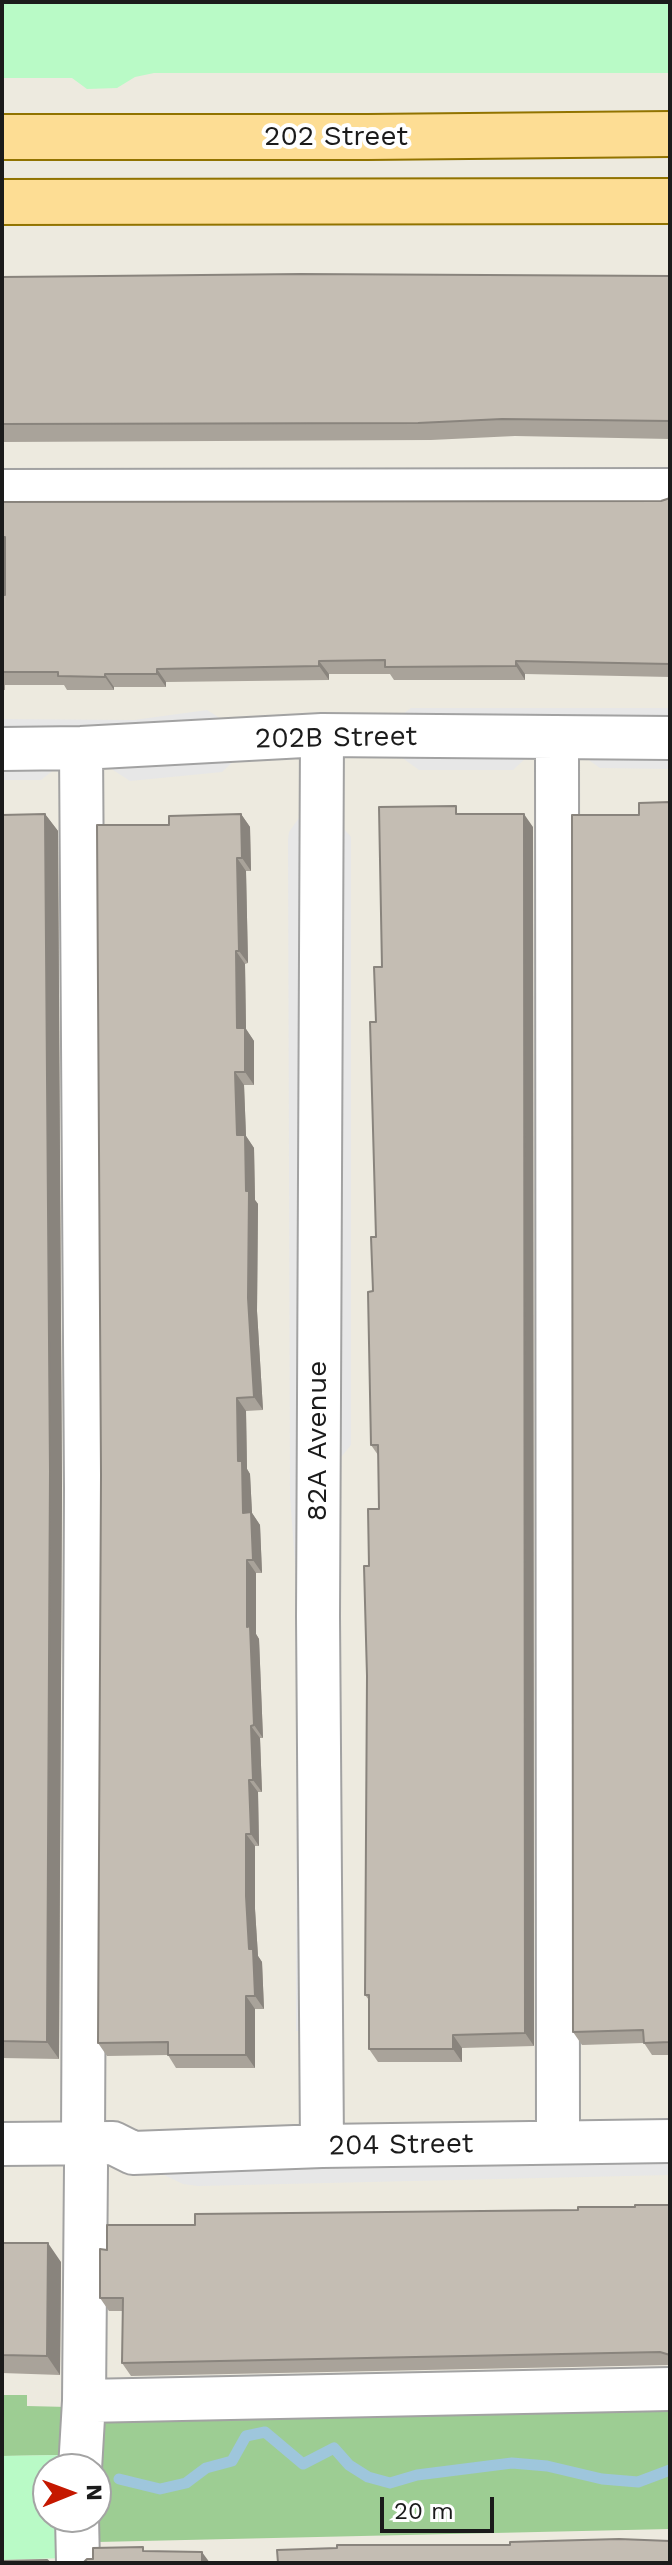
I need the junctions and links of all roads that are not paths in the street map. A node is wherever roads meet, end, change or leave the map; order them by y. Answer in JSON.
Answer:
{"nodes":[{"id":1,"x":670,"y":134,"type":"edge"},
{"id":2,"x":2,"y":137,"type":"edge"},
{"id":3,"x":670,"y":201,"type":"edge"},
{"id":4,"x":2,"y":202,"type":"edge"},
{"id":5,"x":670,"y":490,"type":"edge"},
{"id":6,"x":2,"y":491,"type":"edge"},
{"id":7,"x":322,"y":735,"type":"junction"},
{"id":8,"x":557,"y":737,"type":"junction"},
{"id":9,"x":670,"y":738,"type":"edge"},
{"id":10,"x":81,"y":748,"type":"junction"},
{"id":11,"x":2,"y":749,"type":"edge"},
{"id":12,"x":670,"y":2141,"type":"edge"},
{"id":13,"x":558,"y":2142,"type":"junction"},
{"id":14,"x":2,"y":2144,"type":"edge"},
{"id":15,"x":322,"y":2146,"type":"junction"},
{"id":16,"x":84,"y":2154,"type":"junction"},
{"id":17,"x":2,"y":2171,"type":"edge"},
{"id":18,"x":670,"y":2389,"type":"edge"},
{"id":19,"x":84,"y":2401,"type":"junction"},
{"id":20,"x":81,"y":2453,"type":"edge"},
{"id":21,"x":77,"y":2533,"type":"edge"},
{"id":22,"x":78,"y":2563,"type":"edge"}],
"edges":[{"from":1,"to":2,"type":"main road","name":"202 Street"},
{"from":3,"to":4,"type":"main road"},
{"from":5,"to":6,"type":"street"},
{"from":7,"to":8,"type":"street","name":"202B Street"},
{"from":7,"to":10,"type":"street","name":"202B Street"},
{"from":7,"to":15,"type":"street","name":"82A Avenue"},
{"from":8,"to":9,"type":"street","name":"202B Street"},
{"from":8,"to":13,"type":"street"},
{"from":10,"to":11,"type":"street","name":"202B Street"},
{"from":10,"to":16,"type":"street"},
{"from":12,"to":13,"type":"street","name":"204 Street"},
{"from":13,"to":15,"type":"street","name":"204 Street"},
{"from":14,"to":16,"type":"street","name":"204 Street"},
{"from":15,"to":16,"type":"street","name":"204 Street"},
{"from":16,"to":17,"type":"street","name":"204 Street"},
{"from":16,"to":19,"type":"street"},
{"from":18,"to":19,"type":"street"},
{"from":19,"to":20,"type":"street"},
{"from":21,"to":22,"type":"street"}]}
